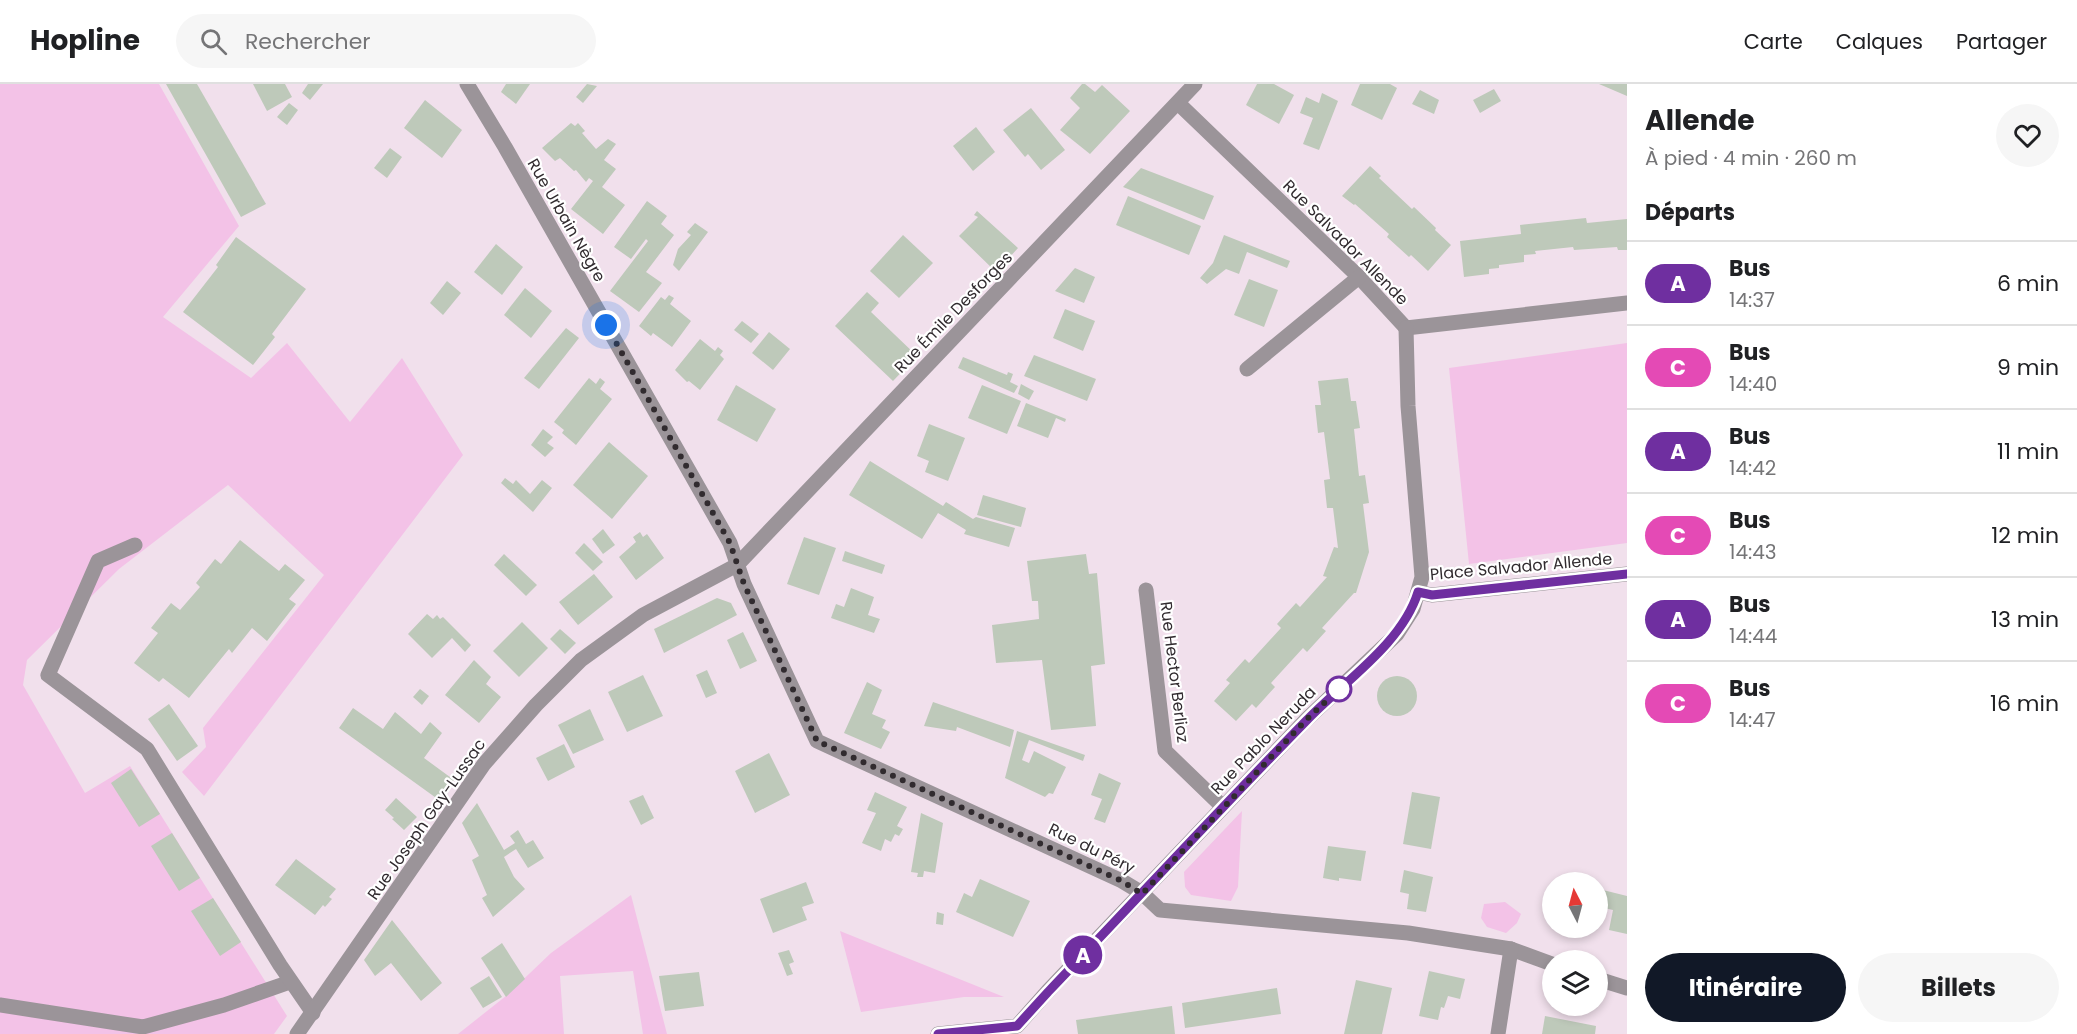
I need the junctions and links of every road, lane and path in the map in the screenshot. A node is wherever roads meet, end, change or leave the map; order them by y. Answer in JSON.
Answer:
{"nodes":[{"id":1,"x":467,"y":84,"type":"edge"},
{"id":2,"x":1195,"y":84,"type":"edge"},
{"id":3,"x":1178,"y":103,"type":"junction"},
{"id":4,"x":1359,"y":277,"type":"junction"},
{"id":5,"x":1627,"y":303,"type":"edge"},
{"id":6,"x":1406,"y":328,"type":"junction"},
{"id":7,"x":1247,"y":369,"type":"dead end"},
{"id":8,"x":135,"y":545,"type":"dead end"},
{"id":9,"x":737,"y":565,"type":"junction"},
{"id":10,"x":1627,"y":574,"type":"edge"},
{"id":11,"x":1146,"y":590,"type":"dead end"},
{"id":12,"x":1418,"y":592,"type":"junction"},
{"id":13,"x":1223,"y":807,"type":"junction"},
{"id":14,"x":1142,"y":894,"type":"junction"},
{"id":15,"x":1511,"y":950,"type":"junction"},
{"id":16,"x":1542,"y":961,"type":"edge"},
{"id":17,"x":290,"y":982,"type":"junction"},
{"id":18,"x":1608,"y":982,"type":"edge"},
{"id":19,"x":1627,"y":988,"type":"edge"},
{"id":20,"x":0,"y":1005,"type":"edge"},
{"id":21,"x":313,"y":1013,"type":"junction"},
{"id":22,"x":1018,"y":1030,"type":"edge"},
{"id":23,"x":297,"y":1034,"type":"edge"},
{"id":24,"x":938,"y":1034,"type":"edge"},
{"id":25,"x":1498,"y":1034,"type":"edge"}],
"edges":[{"from":1,"to":9,"type":"street","name":"Rue Urbain Nègre"},
{"from":2,"to":3,"type":"street","name":"Rue Émile Desforges"},
{"from":3,"to":4,"type":"street","name":"Rue Salvador Allende"},
{"from":3,"to":9,"type":"street","name":"Rue Émile Desforges"},
{"from":4,"to":6,"type":"street","name":"Rue Salvador Allende"},
{"from":4,"to":7,"type":"street"},
{"from":5,"to":6,"type":"street","name":"Rue Salvador Allende"},
{"from":6,"to":12,"type":"street","name":"Rue Pablo Neruda"},
{"from":8,"to":17,"type":"street"},
{"from":9,"to":14,"type":"street","name":"Rue du Péry"},
{"from":9,"to":21,"type":"street","name":"Rue Joseph Gay-Lussac"},
{"from":10,"to":12,"type":"street","name":"Place Salvador Allende"},
{"from":11,"to":13,"type":"street","name":"Rue Hector Berlioz"},
{"from":12,"to":13,"type":"street","name":"Rue Pablo Neruda"},
{"from":13,"to":14,"type":"street","name":"Rue Pablo Neruda"},
{"from":14,"to":15,"type":"street","name":"Rue du Péry"},
{"from":14,"to":22,"type":"street","name":"Rue Pablo Neruda"},
{"from":15,"to":16,"type":"street","name":"Rue du Péry"},
{"from":15,"to":25,"type":"street"},
{"from":17,"to":20,"type":"street"},
{"from":17,"to":21,"type":"street"},
{"from":18,"to":19,"type":"street"},
{"from":21,"to":23,"type":"street","name":"Rue Joseph Gay-Lussac"},
{"from":22,"to":24,"type":"street"}]}
